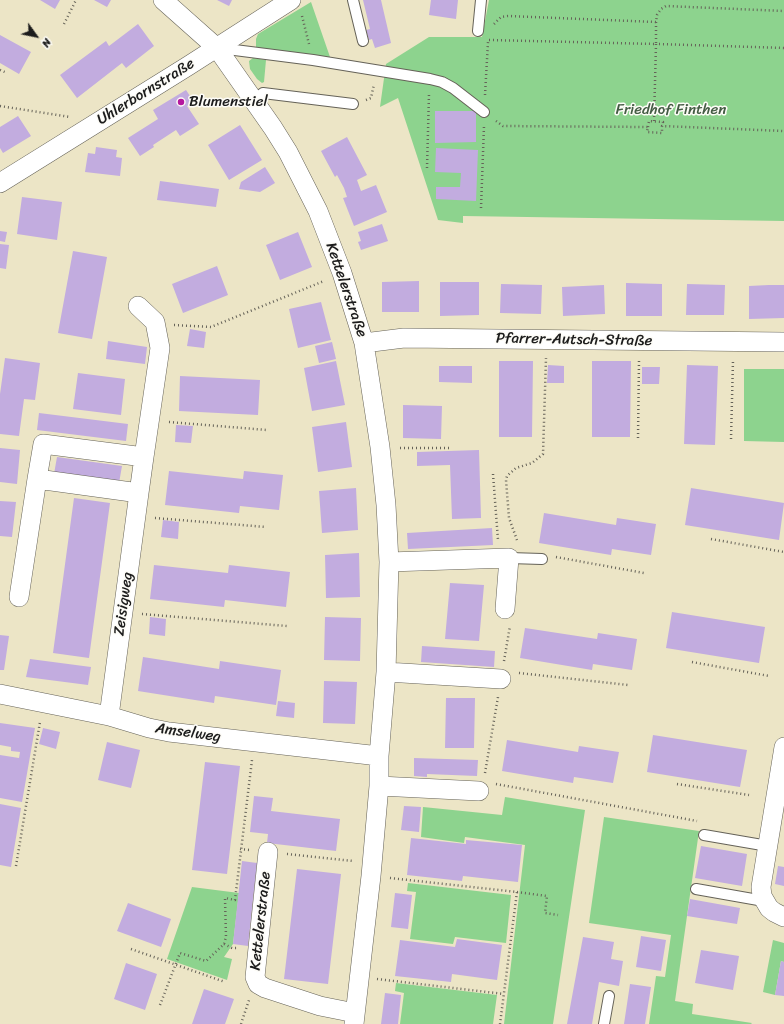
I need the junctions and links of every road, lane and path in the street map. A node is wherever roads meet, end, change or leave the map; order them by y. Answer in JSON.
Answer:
{"nodes":[{"id":1,"x":76,"y":0,"type":"edge"},
{"id":2,"x":163,"y":0,"type":"edge"},
{"id":3,"x":353,"y":0,"type":"edge"},
{"id":4,"x":481,"y":0,"type":"edge"},
{"id":5,"x":296,"y":6,"type":"edge"},
{"id":6,"x":784,"y":11,"type":"edge"},
{"id":7,"x":656,"y":22,"type":"junction"},
{"id":8,"x":64,"y":24,"type":"dead end"},
{"id":9,"x":491,"y":28,"type":"dead end"},
{"id":10,"x":478,"y":31,"type":"dead end"},
{"id":11,"x":489,"y":36,"type":"dead end"},
{"id":12,"x":488,"y":40,"type":"junction"},
{"id":13,"x":363,"y":41,"type":"dead end"},
{"id":14,"x":656,"y":44,"type":"junction"},
{"id":15,"x":217,"y":48,"type":"junction"},
{"id":16,"x":784,"y":48,"type":"edge"},
{"id":17,"x":313,"y":60,"type":"junction"},
{"id":18,"x":0,"y":70,"type":"edge"},
{"id":19,"x":376,"y":70,"type":"junction"},
{"id":20,"x":7,"y":73,"type":"dead end"},
{"id":21,"x":430,"y":79,"type":"junction"},
{"id":22,"x":254,"y":100,"type":"junction"},
{"id":23,"x":353,"y":104,"type":"joint"},
{"id":24,"x":0,"y":106,"type":"edge"},
{"id":25,"x":484,"y":112,"type":"junction"},
{"id":26,"x":73,"y":118,"type":"dead end"},
{"id":27,"x":654,"y":121,"type":"junction"},
{"id":28,"x":648,"y":126,"type":"junction"},
{"id":29,"x":662,"y":126,"type":"junction"},
{"id":30,"x":784,"y":131,"type":"edge"},
{"id":31,"x":427,"y":168,"type":"dead end"},
{"id":32,"x":0,"y":183,"type":"edge"},
{"id":33,"x":481,"y":208,"type":"dead end"},
{"id":34,"x":324,"y":281,"type":"dead end"},
{"id":35,"x":138,"y":306,"type":"dead end"},
{"id":36,"x":174,"y":325,"type":"dead end"},
{"id":37,"x":784,"y":342,"type":"edge"},
{"id":38,"x":364,"y":343,"type":"junction"},
{"id":39,"x":546,"y":351,"type":"dead end"},
{"id":40,"x":733,"y":352,"type":"dead end"},
{"id":41,"x":639,"y":359,"type":"dead end"},
{"id":42,"x":168,"y":422,"type":"dead end"},
{"id":43,"x":267,"y":430,"type":"dead end"},
{"id":44,"x":638,"y":438,"type":"dead end"},
{"id":45,"x":731,"y":439,"type":"dead end"},
{"id":46,"x":399,"y":448,"type":"dead end"},
{"id":47,"x":451,"y":448,"type":"dead end"},
{"id":48,"x":144,"y":457,"type":"junction"},
{"id":49,"x":493,"y":474,"type":"dead end"},
{"id":50,"x":37,"y":479,"type":"junction"},
{"id":51,"x":139,"y":493,"type":"junction"},
{"id":52,"x":154,"y":518,"type":"dead end"},
{"id":53,"x":266,"y":527,"type":"dead end"},
{"id":54,"x":711,"y":539,"type":"dead end"},
{"id":55,"x":784,"y":552,"type":"edge"},
{"id":56,"x":507,"y":558,"type":"junction"},
{"id":57,"x":542,"y":559,"type":"joint"},
{"id":58,"x":389,"y":562,"type":"junction"},
{"id":59,"x":644,"y":573,"type":"dead end"},
{"id":60,"x":19,"y":597,"type":"dead end"},
{"id":61,"x":505,"y":609,"type":"dead end"},
{"id":62,"x":141,"y":614,"type":"dead end"},
{"id":63,"x":287,"y":626,"type":"dead end"},
{"id":64,"x":692,"y":662,"type":"dead end"},
{"id":65,"x":386,"y":672,"type":"junction"},
{"id":66,"x":510,"y":676,"type":"joint"},
{"id":67,"x":769,"y":676,"type":"dead end"},
{"id":68,"x":628,"y":685,"type":"dead end"},
{"id":69,"x":0,"y":694,"type":"edge"},
{"id":70,"x":109,"y":716,"type":"junction"},
{"id":71,"x":40,"y":719,"type":"dead end"},
{"id":72,"x":784,"y":747,"type":"edge"},
{"id":73,"x":379,"y":756,"type":"junction"},
{"id":74,"x":252,"y":759,"type":"dead end"},
{"id":75,"x":677,"y":784,"type":"dead end"},
{"id":76,"x":379,"y":786,"type":"junction"},
{"id":77,"x":522,"y":789,"type":"dead end"},
{"id":78,"x":479,"y":791,"type":"dead end"},
{"id":79,"x":749,"y":795,"type":"dead end"},
{"id":80,"x":697,"y":821,"type":"dead end"},
{"id":81,"x":704,"y":835,"type":"dead end"},
{"id":82,"x":768,"y":846,"type":"junction"},
{"id":83,"x":240,"y":849,"type":"junction"},
{"id":84,"x":268,"y":852,"type":"junction"},
{"id":85,"x":360,"y":862,"type":"dead end"},
{"id":86,"x":16,"y":866,"type":"dead end"},
{"id":87,"x":397,"y":879,"type":"dead end"},
{"id":88,"x":696,"y":889,"type":"dead end"},
{"id":89,"x":516,"y":892,"type":"junction"},
{"id":90,"x":764,"y":901,"type":"junction"},
{"id":91,"x":558,"y":915,"type":"dead end"},
{"id":92,"x":784,"y":917,"type":"edge"},
{"id":93,"x":131,"y":949,"type":"dead end"},
{"id":94,"x":176,"y":964,"type":"junction"},
{"id":95,"x":384,"y":979,"type":"dead end"},
{"id":96,"x":225,"y":982,"type":"dead end"},
{"id":97,"x":504,"y":994,"type":"junction"},
{"id":98,"x":609,"y":996,"type":"dead end"},
{"id":99,"x":250,"y":998,"type":"dead end"},
{"id":100,"x":160,"y":1005,"type":"dead end"},
{"id":101,"x":355,"y":1019,"type":"edge"},
{"id":102,"x":241,"y":1024,"type":"edge"},
{"id":103,"x":500,"y":1024,"type":"edge"},
{"id":104,"x":604,"y":1024,"type":"edge"}],
"edges":[{"from":1,"to":8,"type":"path"},
{"from":2,"to":15,"type":"street","name":"Kettelerstraße"},
{"from":3,"to":13,"type":"lane"},
{"from":4,"to":10,"type":"lane"},
{"from":5,"to":15,"type":"street","name":"Uhlerbornstraße"},
{"from":5,"to":17,"type":"path"},
{"from":6,"to":7,"type":"path"},
{"from":7,"to":9,"type":"path"},
{"from":7,"to":14,"type":"path"},
{"from":11,"to":12,"type":"path"},
{"from":12,"to":14,"type":"path"},
{"from":12,"to":25,"type":"path"},
{"from":14,"to":16,"type":"path"},
{"from":14,"to":27,"type":"path"},
{"from":15,"to":17,"type":"lane"},
{"from":15,"to":22,"type":"street","name":"Kettelerstraße"},
{"from":15,"to":32,"type":"street","name":"Uhlerbornstraße"},
{"from":17,"to":19,"type":"lane"},
{"from":18,"to":20,"type":"path"},
{"from":19,"to":21,"type":"lane"},
{"from":19,"to":23,"type":"path"},
{"from":21,"to":25,"type":"lane"},
{"from":21,"to":31,"type":"path"},
{"from":22,"to":23,"type":"lane"},
{"from":22,"to":38,"type":"street","name":"Kettelerstraße"},
{"from":24,"to":26,"type":"path"},
{"from":25,"to":28,"type":"path"},
{"from":25,"to":33,"type":"path"},
{"from":27,"to":28,"type":"path"},
{"from":27,"to":29,"type":"path"},
{"from":28,"to":29,"type":"path"},
{"from":29,"to":30,"type":"path"},
{"from":34,"to":36,"type":"path"},
{"from":35,"to":48,"type":"street","name":"Zeisigweg"},
{"from":37,"to":38,"type":"street","name":"Pfarrer-Autsch-Straße"},
{"from":38,"to":58,"type":"street","name":"Kettelerstraße"},
{"from":39,"to":56,"type":"path"},
{"from":40,"to":45,"type":"path"},
{"from":41,"to":44,"type":"path"},
{"from":42,"to":43,"type":"path"},
{"from":46,"to":47,"type":"path"},
{"from":48,"to":50,"type":"street"},
{"from":48,"to":51,"type":"street","name":"Zeisigweg"},
{"from":49,"to":56,"type":"path"},
{"from":50,"to":51,"type":"street"},
{"from":50,"to":60,"type":"street"},
{"from":51,"to":70,"type":"street","name":"Zeisigweg"},
{"from":52,"to":53,"type":"path"},
{"from":54,"to":55,"type":"path"},
{"from":56,"to":57,"type":"lane"},
{"from":56,"to":58,"type":"street"},
{"from":56,"to":61,"type":"street"},
{"from":57,"to":59,"type":"path"},
{"from":58,"to":65,"type":"street","name":"Kettelerstraße"},
{"from":62,"to":63,"type":"path"},
{"from":64,"to":67,"type":"path"},
{"from":65,"to":66,"type":"street"},
{"from":65,"to":73,"type":"street","name":"Kettelerstraße"},
{"from":66,"to":68,"type":"path"},
{"from":69,"to":70,"type":"street","name":"Amselweg"},
{"from":70,"to":73,"type":"street","name":"Amselweg"},
{"from":71,"to":86,"type":"path"},
{"from":72,"to":82,"type":"street"},
{"from":73,"to":76,"type":"street","name":"Kettelerstraße"},
{"from":74,"to":83,"type":"path"},
{"from":75,"to":79,"type":"path"},
{"from":76,"to":78,"type":"street"},
{"from":76,"to":101,"type":"street","name":"Kettelerstraße"},
{"from":77,"to":80,"type":"path"},
{"from":81,"to":82,"type":"lane"},
{"from":82,"to":90,"type":"street"},
{"from":83,"to":84,"type":"path","name":"Kettelerstraße"},
{"from":83,"to":94,"type":"path"},
{"from":84,"to":85,"type":"path","name":"Kettelerstraße"},
{"from":84,"to":101,"type":"street","name":"Kettelerstraße"},
{"from":87,"to":89,"type":"path"},
{"from":88,"to":90,"type":"lane"},
{"from":89,"to":91,"type":"path"},
{"from":89,"to":97,"type":"path"},
{"from":90,"to":92,"type":"street"},
{"from":93,"to":94,"type":"path"},
{"from":94,"to":96,"type":"path"},
{"from":94,"to":100,"type":"path"},
{"from":95,"to":97,"type":"path"},
{"from":97,"to":103,"type":"path"},
{"from":98,"to":104,"type":"lane"},
{"from":99,"to":102,"type":"path"}]}
